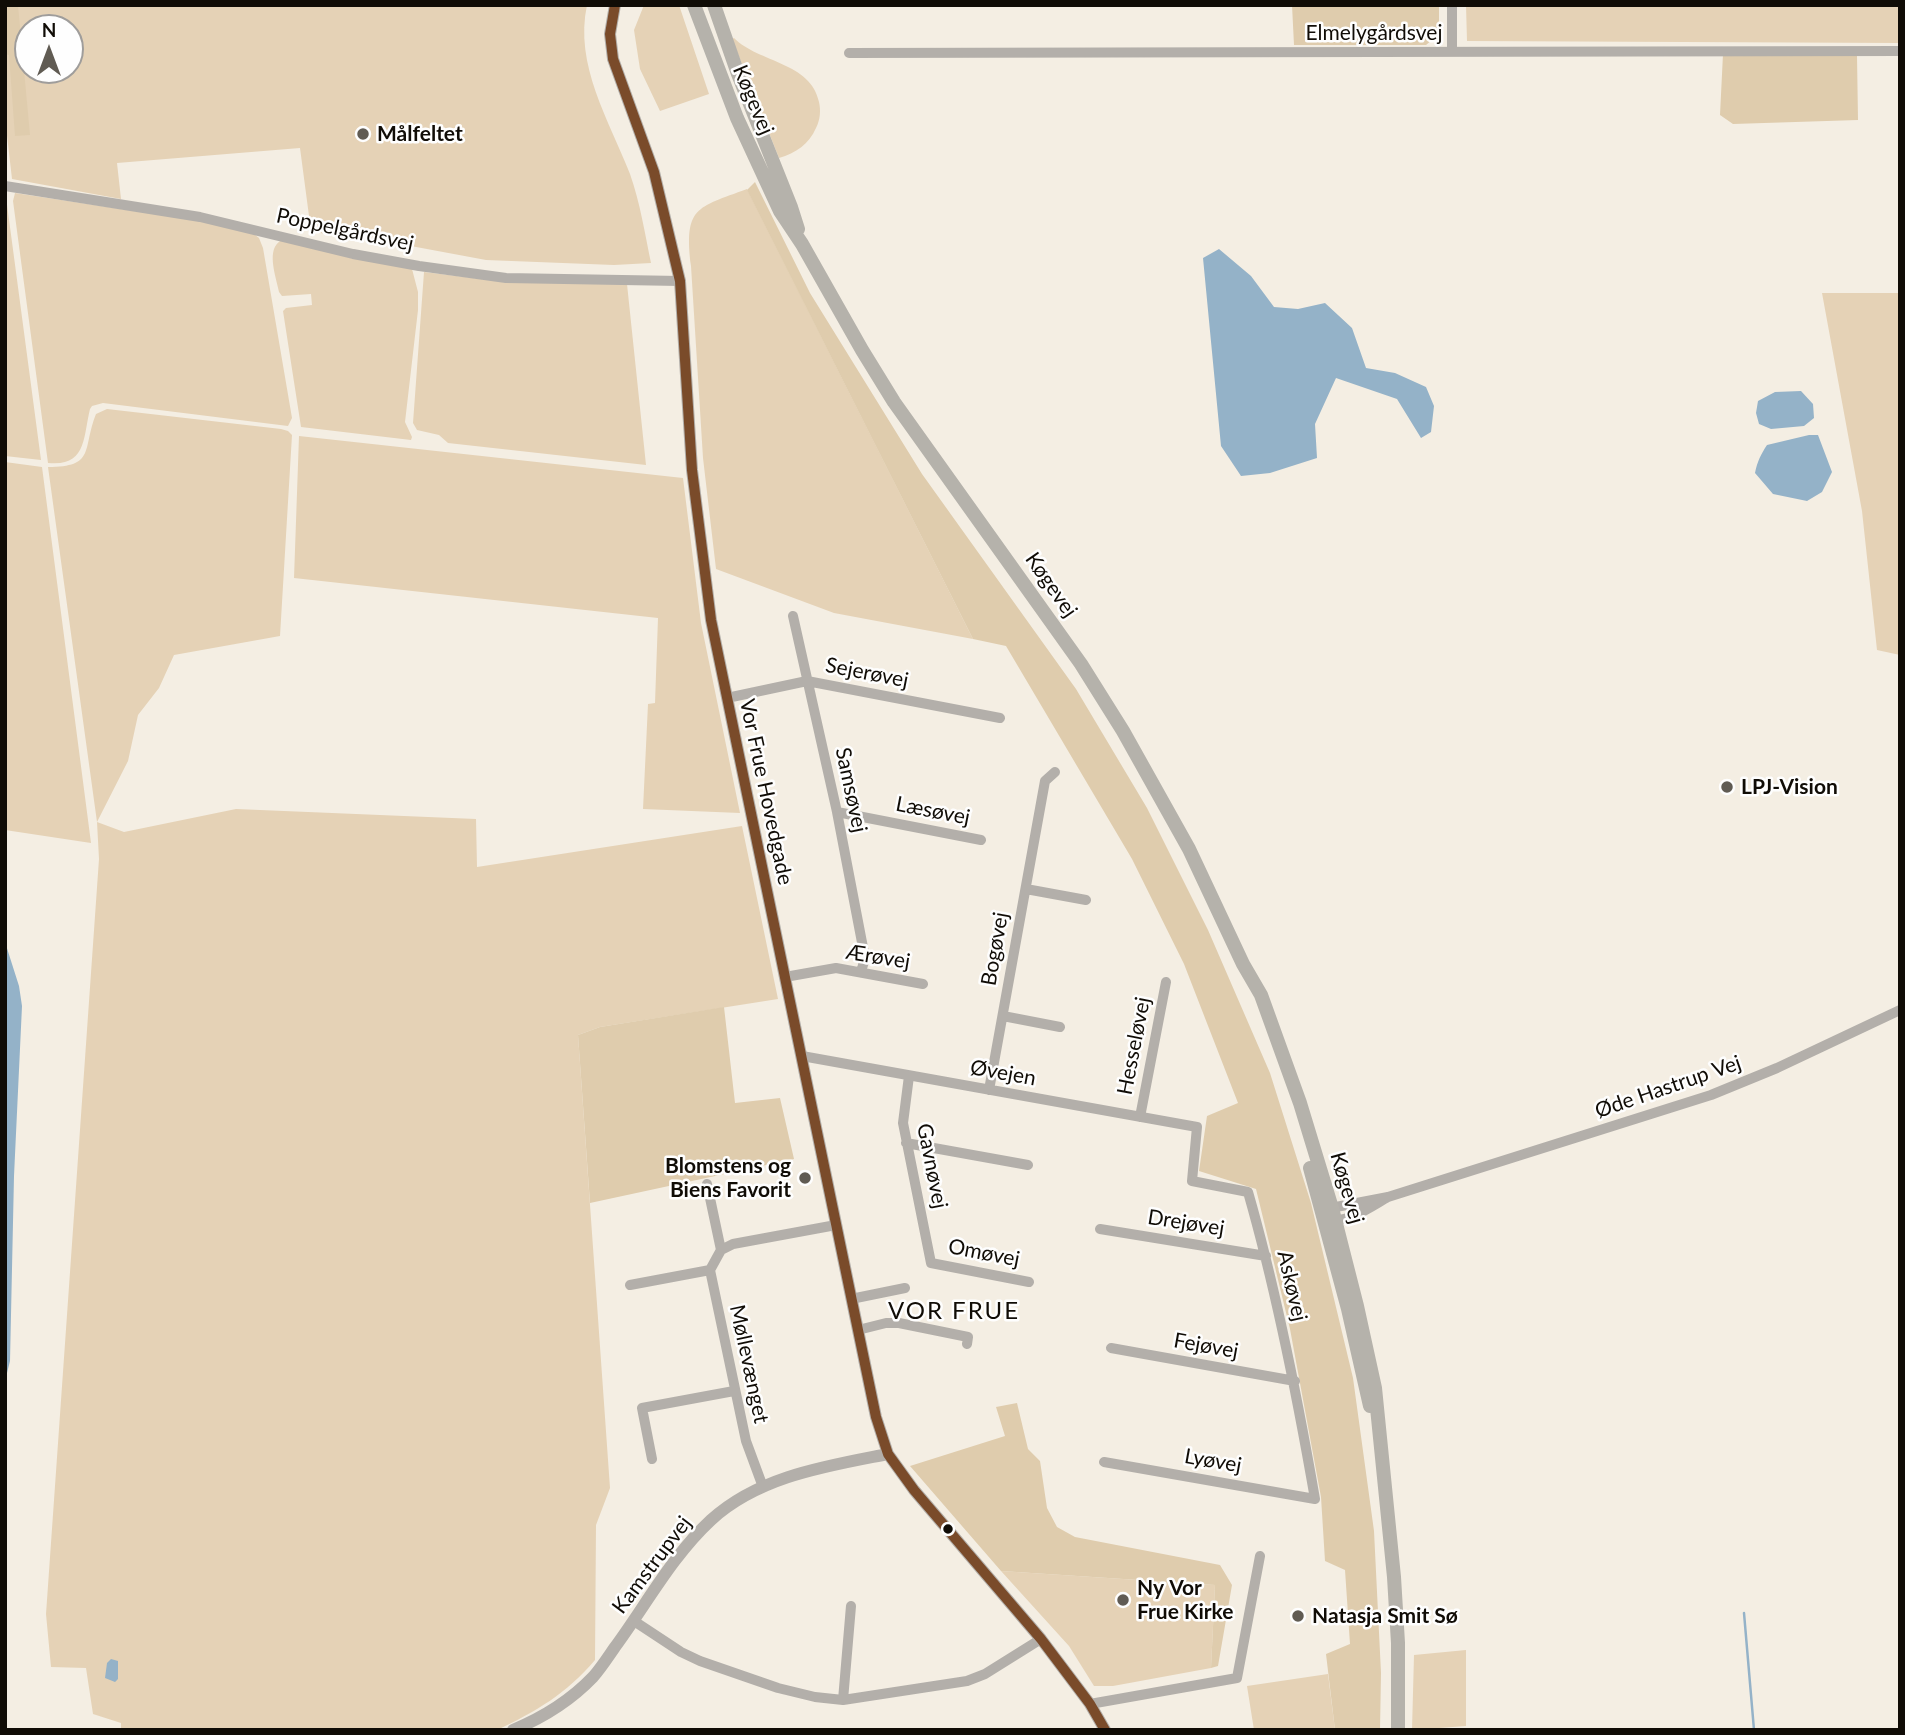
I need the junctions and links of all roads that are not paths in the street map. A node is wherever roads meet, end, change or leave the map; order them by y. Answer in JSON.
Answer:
{"nodes":[{"id":1,"x":615,"y":5,"type":"edge"},
{"id":2,"x":694,"y":5,"type":"edge"},
{"id":3,"x":714,"y":5,"type":"edge"},
{"id":4,"x":1452,"y":5,"type":"edge"},
{"id":5,"x":1900,"y":51,"type":"edge"},
{"id":6,"x":849,"y":52,"type":"dead end"},
{"id":7,"x":1452,"y":52,"type":"junction"},
{"id":8,"x":5,"y":186,"type":"edge"},
{"id":9,"x":802,"y":244,"type":"junction"},
{"id":10,"x":680,"y":281,"type":"junction"},
{"id":11,"x":793,"y":616,"type":"dead end"},
{"id":12,"x":807,"y":681,"type":"junction"},
{"id":13,"x":727,"y":698,"type":"junction"},
{"id":14,"x":1000,"y":718,"type":"dead end"},
{"id":15,"x":1055,"y":772,"type":"dead end"},
{"id":16,"x":837,"y":812,"type":"junction"},
{"id":17,"x":981,"y":840,"type":"dead end"},
{"id":18,"x":1026,"y":889,"type":"junction"},
{"id":19,"x":1086,"y":901,"type":"dead end"},
{"id":20,"x":861,"y":972,"type":"junction"},
{"id":21,"x":785,"y":977,"type":"junction"},
{"id":22,"x":1166,"y":982,"type":"dead end"},
{"id":23,"x":923,"y":984,"type":"dead end"},
{"id":24,"x":1900,"y":1010,"type":"edge"},
{"id":25,"x":1003,"y":1016,"type":"junction"},
{"id":26,"x":1060,"y":1027,"type":"dead end"},
{"id":27,"x":802,"y":1056,"type":"junction"},
{"id":28,"x":909,"y":1076,"type":"junction"},
{"id":29,"x":989,"y":1090,"type":"junction"},
{"id":30,"x":1140,"y":1117,"type":"junction"},
{"id":31,"x":1197,"y":1127,"type":"joint"},
{"id":32,"x":905,"y":1143,"type":"junction"},
{"id":33,"x":1028,"y":1165,"type":"dead end"},
{"id":34,"x":707,"y":1184,"type":"dead end"},
{"id":35,"x":1330,"y":1216,"type":"junction"},
{"id":36,"x":836,"y":1225,"type":"junction"},
{"id":37,"x":1100,"y":1229,"type":"dead end"},
{"id":38,"x":721,"y":1250,"type":"junction"},
{"id":39,"x":1266,"y":1256,"type":"junction"},
{"id":40,"x":931,"y":1263,"type":"joint"},
{"id":41,"x":710,"y":1270,"type":"junction"},
{"id":42,"x":1029,"y":1282,"type":"dead end"},
{"id":43,"x":630,"y":1286,"type":"dead end"},
{"id":44,"x":905,"y":1288,"type":"dead end"},
{"id":45,"x":851,"y":1299,"type":"junction"},
{"id":46,"x":858,"y":1330,"type":"junction"},
{"id":47,"x":967,"y":1344,"type":"dead end"},
{"id":48,"x":1111,"y":1348,"type":"dead end"},
{"id":49,"x":1295,"y":1381,"type":"junction"},
{"id":50,"x":734,"y":1391,"type":"junction"},
{"id":51,"x":888,"y":1454,"type":"junction"},
{"id":52,"x":652,"y":1459,"type":"dead end"},
{"id":53,"x":1104,"y":1462,"type":"dead end"},
{"id":54,"x":763,"y":1487,"type":"junction"},
{"id":55,"x":1315,"y":1499,"type":"joint"},
{"id":56,"x":1260,"y":1556,"type":"dead end"},
{"id":57,"x":851,"y":1606,"type":"dead end"},
{"id":58,"x":634,"y":1621,"type":"junction"},
{"id":59,"x":1041,"y":1639,"type":"junction"},
{"id":60,"x":843,"y":1700,"type":"junction"},
{"id":61,"x":1090,"y":1704,"type":"junction"},
{"id":62,"x":513,"y":1730,"type":"edge"},
{"id":63,"x":1105,"y":1730,"type":"edge"},
{"id":64,"x":1398,"y":1730,"type":"edge"}],
"edges":[{"from":1,"to":10,"type":"street","name":"Vor Frue Hovedgade"},
{"from":2,"to":9,"type":"main road","name":"Køgevej"},
{"from":3,"to":9,"type":"main road","name":"Køgevej"},
{"from":4,"to":7,"type":"street"},
{"from":5,"to":7,"type":"street","name":"Elmelygårdsvej"},
{"from":6,"to":7,"type":"street","name":"Elmelygårdsvej"},
{"from":8,"to":10,"type":"street","name":"Poppelgårdsvej"},
{"from":9,"to":35,"type":"main road","name":"Køgevej"},
{"from":10,"to":13,"type":"street","name":"Vor Frue Hovedgade"},
{"from":11,"to":12,"type":"street","name":"Samsøvej"},
{"from":12,"to":13,"type":"street","name":"Sejerøvej"},
{"from":12,"to":14,"type":"street","name":"Sejerøvej"},
{"from":12,"to":16,"type":"street","name":"Samsøvej"},
{"from":13,"to":21,"type":"street","name":"Vor Frue Hovedgade"},
{"from":15,"to":18,"type":"street","name":"Bogøvej"},
{"from":16,"to":17,"type":"street","name":"Læsøvej"},
{"from":16,"to":20,"type":"street","name":"Samsøvej"},
{"from":18,"to":19,"type":"street","name":"Bogøvej"},
{"from":18,"to":25,"type":"street","name":"Bogøvej"},
{"from":20,"to":21,"type":"street","name":"Ærøvej"},
{"from":20,"to":23,"type":"street","name":"Ærøvej"},
{"from":21,"to":27,"type":"street","name":"Vor Frue Hovedgade"},
{"from":22,"to":30,"type":"street","name":"Hesseløvej"},
{"from":24,"to":35,"type":"street","name":"Øde Hastrup Vej"},
{"from":25,"to":26,"type":"street","name":"Bogøvej"},
{"from":25,"to":29,"type":"street","name":"Bogøvej"},
{"from":27,"to":28,"type":"street","name":"Øvejen"},
{"from":27,"to":36,"type":"street","name":"Vor Frue Hovedgade"},
{"from":28,"to":29,"type":"street","name":"Øvejen"},
{"from":28,"to":32,"type":"street","name":"Gavnøvej"},
{"from":29,"to":30,"type":"street","name":"Øvejen"},
{"from":30,"to":31,"type":"street","name":"Øvejen"},
{"from":31,"to":39,"type":"street","name":"Askøvej"},
{"from":32,"to":33,"type":"street"},
{"from":32,"to":40,"type":"street","name":"Gavnøvej"},
{"from":34,"to":38,"type":"street"},
{"from":35,"to":64,"type":"main road","name":"Køgevej"},
{"from":36,"to":38,"type":"street"},
{"from":36,"to":45,"type":"street","name":"Vor Frue Hovedgade"},
{"from":37,"to":39,"type":"street","name":"Drejøvej"},
{"from":38,"to":41,"type":"street"},
{"from":39,"to":49,"type":"street","name":"Askøvej"},
{"from":40,"to":42,"type":"street","name":"Omøvej"},
{"from":41,"to":43,"type":"street"},
{"from":41,"to":50,"type":"street","name":"Møllevænget"},
{"from":44,"to":45,"type":"street"},
{"from":45,"to":46,"type":"street","name":"Vor Frue Hovedgade"},
{"from":46,"to":47,"type":"street"},
{"from":46,"to":51,"type":"street","name":"Vor Frue Hovedgade"},
{"from":48,"to":49,"type":"street","name":"Fejøvej"},
{"from":49,"to":55,"type":"street","name":"Askøvej"},
{"from":50,"to":52,"type":"street"},
{"from":50,"to":54,"type":"street","name":"Møllevænget"},
{"from":51,"to":54,"type":"street","name":"Kamstrupvej"},
{"from":51,"to":59,"type":"street","name":"Vor Frue Hovedgade"},
{"from":53,"to":55,"type":"street","name":"Lyøvej"},
{"from":54,"to":58,"type":"street","name":"Kamstrupvej"},
{"from":56,"to":61,"type":"street"},
{"from":57,"to":60,"type":"street"},
{"from":58,"to":60,"type":"street"},
{"from":58,"to":62,"type":"street","name":"Kamstrupvej"},
{"from":59,"to":60,"type":"street"},
{"from":59,"to":61,"type":"street","name":"Vor Frue Hovedgade"},
{"from":61,"to":63,"type":"street","name":"Vor Frue Hovedgade"}]}
